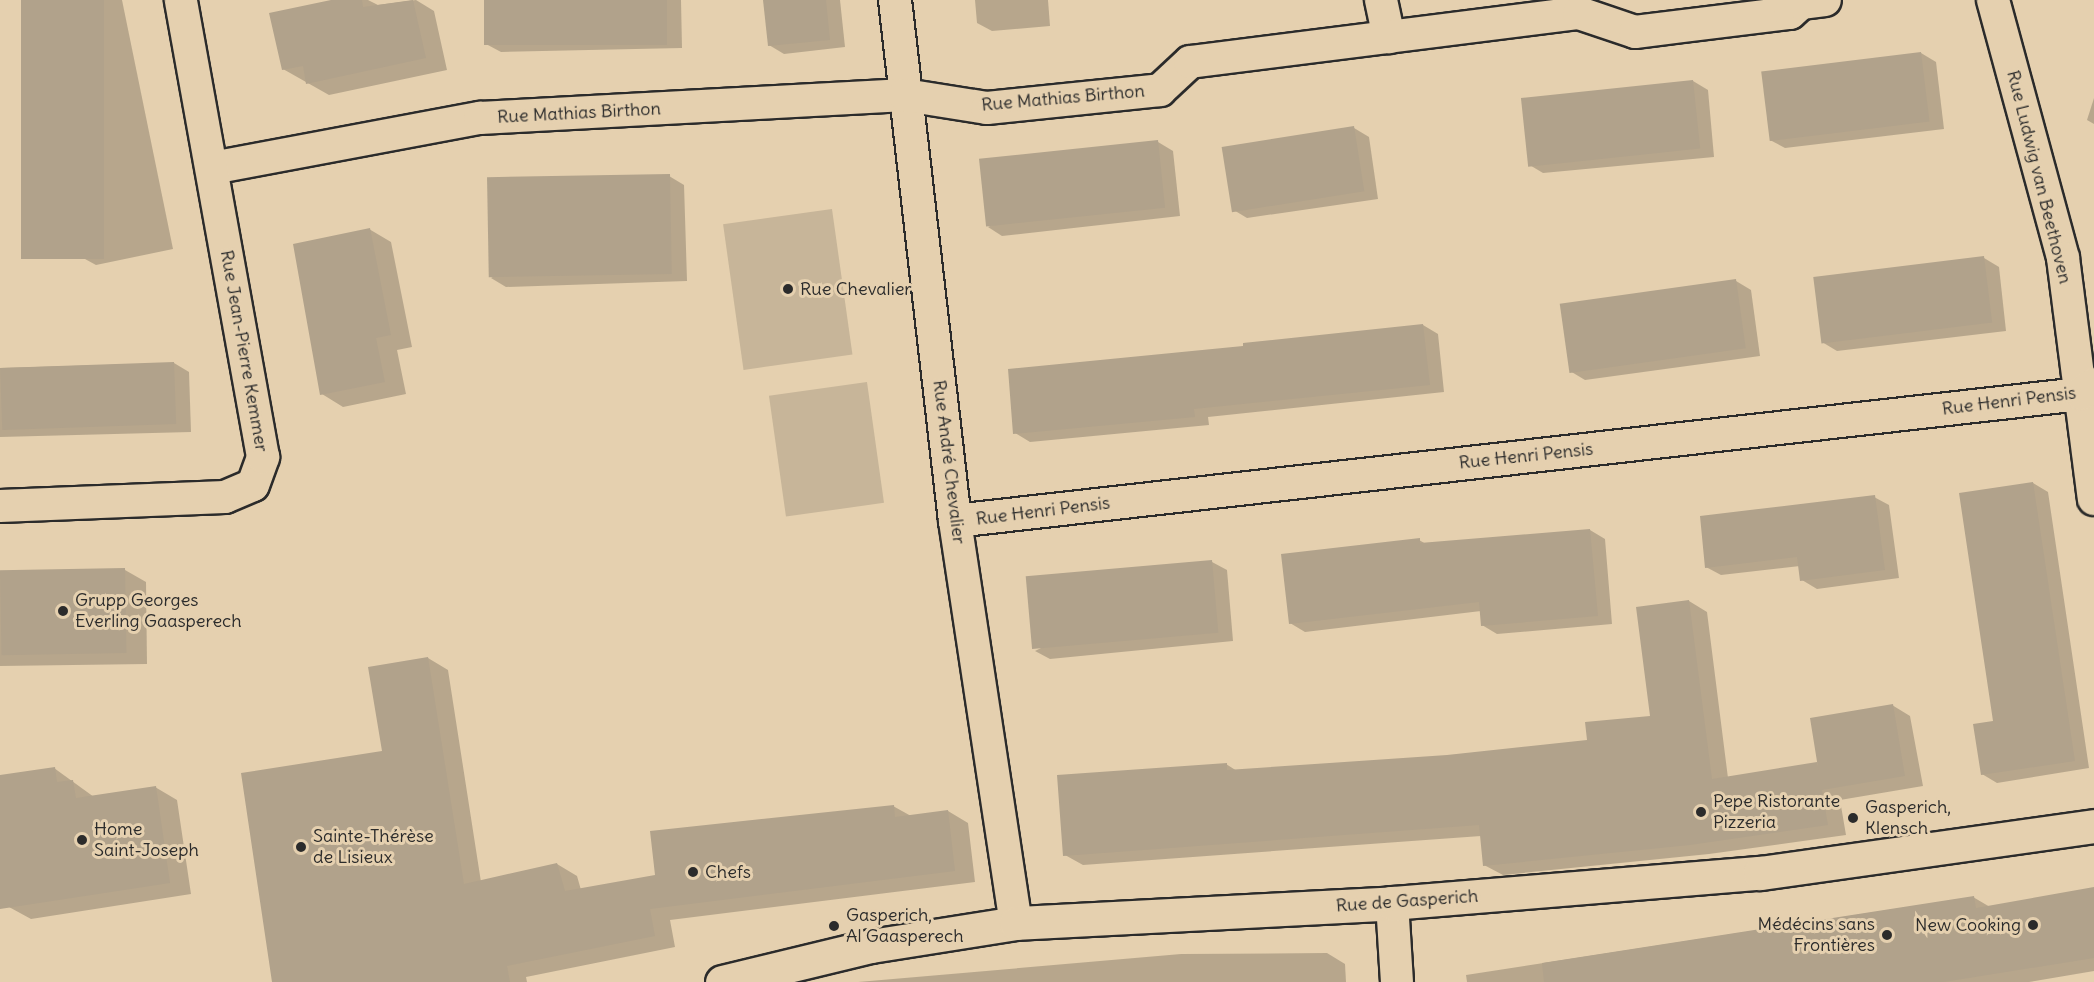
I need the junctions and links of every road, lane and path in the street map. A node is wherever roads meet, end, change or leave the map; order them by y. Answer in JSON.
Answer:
{"nodes":[{"id":1,"x":181,"y":0,"type":"edge"},
{"id":2,"x":895,"y":0,"type":"edge"},
{"id":3,"x":1381,"y":0,"type":"edge"},
{"id":4,"x":1825,"y":0,"type":"edge"},
{"id":5,"x":1993,"y":0,"type":"edge"},
{"id":6,"x":1478,"y":13,"type":"edge"},
{"id":7,"x":1389,"y":37,"type":"junction"},
{"id":8,"x":905,"y":95,"type":"junction"},
{"id":9,"x":212,"y":168,"type":"junction"},
{"id":10,"x":2088,"y":389,"type":"edge"},
{"id":11,"x":2094,"y":499,"type":"edge"},
{"id":12,"x":0,"y":506,"type":"edge"},
{"id":13,"x":955,"y":521,"type":"junction"},
{"id":14,"x":2094,"y":826,"type":"edge"},
{"id":15,"x":1392,"y":903,"type":"junction"},
{"id":16,"x":1016,"y":923,"type":"junction"},
{"id":17,"x":722,"y":982,"type":"edge"},
{"id":18,"x":1397,"y":982,"type":"edge"}],
"edges":[{"from":1,"to":9,"type":"street","name":"Rue Jean-Pierre Kemmer"},
{"from":2,"to":8,"type":"street","name":"Rue André Chevalier"},
{"from":3,"to":7,"type":"street"},
{"from":4,"to":6,"type":"street","name":"Rue Mathias Birthon"},
{"from":5,"to":10,"type":"street","name":"Rue Ludwig van Beethoven"},
{"from":6,"to":7,"type":"street","name":"Rue Mathias Birthon"},
{"from":7,"to":8,"type":"street","name":"Rue Mathias Birthon"},
{"from":8,"to":9,"type":"street","name":"Rue Mathias Birthon"},
{"from":8,"to":13,"type":"street","name":"Rue André Chevalier"},
{"from":9,"to":12,"type":"street","name":"Rue Jean-Pierre Kemmer"},
{"from":10,"to":11,"type":"street","name":"Rue Ludwig van Beethoven"},
{"from":10,"to":13,"type":"street","name":"Rue Henri Pensis"},
{"from":13,"to":16,"type":"street","name":"Rue André Chevalier"},
{"from":14,"to":15,"type":"street","name":"Rue de Gasperich"},
{"from":15,"to":16,"type":"street","name":"Rue de Gasperich"},
{"from":15,"to":18,"type":"street"},
{"from":16,"to":17,"type":"street","name":"Rue de Gasperich"}]}
